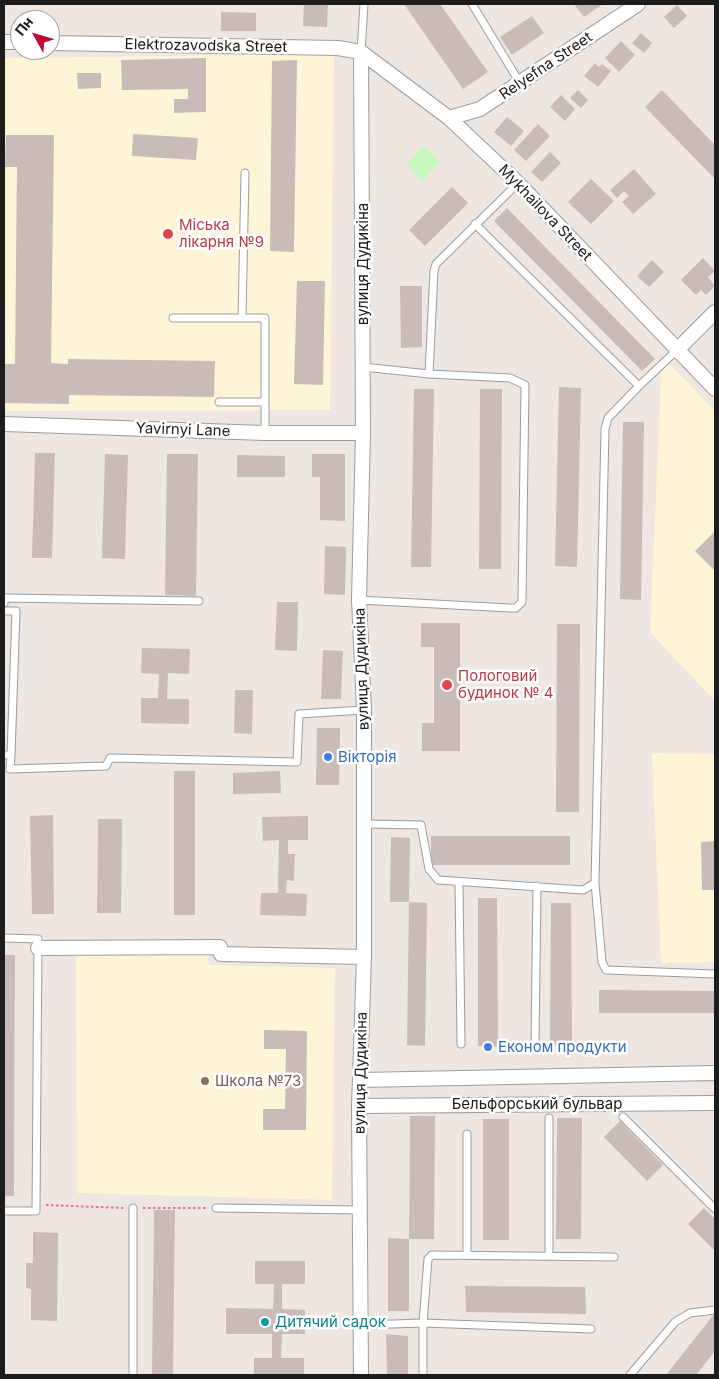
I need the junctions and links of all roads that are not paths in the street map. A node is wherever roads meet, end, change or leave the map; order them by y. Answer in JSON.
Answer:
{"nodes":[{"id":1,"x":364,"y":4,"type":"edge"},
{"id":2,"x":472,"y":4,"type":"edge"},
{"id":3,"x":638,"y":4,"type":"edge"},
{"id":4,"x":60,"y":43,"type":"edge"},
{"id":5,"x":362,"y":52,"type":"junction"},
{"id":6,"x":520,"y":83,"type":"junction"},
{"id":7,"x":448,"y":118,"type":"junction"},
{"id":8,"x":245,"y":173,"type":"dead end"},
{"id":9,"x":518,"y":183,"type":"junction"},
{"id":10,"x":475,"y":224,"type":"junction"},
{"id":11,"x":715,"y":312,"type":"edge"},
{"id":12,"x":173,"y":318,"type":"dead end"},
{"id":13,"x":242,"y":318,"type":"junction"},
{"id":14,"x":677,"y":350,"type":"junction"},
{"id":15,"x":363,"y":367,"type":"junction"},
{"id":16,"x":429,"y":374,"type":"junction"},
{"id":17,"x":639,"y":386,"type":"junction"},
{"id":18,"x":715,"y":389,"type":"edge"},
{"id":19,"x":219,"y":402,"type":"dead end"},
{"id":20,"x":265,"y":402,"type":"junction"},
{"id":21,"x":4,"y":424,"type":"edge"},
{"id":22,"x":264,"y":433,"type":"junction"},
{"id":23,"x":363,"y":433,"type":"junction"},
{"id":24,"x":360,"y":600,"type":"junction"},
{"id":25,"x":199,"y":601,"type":"dead end"},
{"id":26,"x":4,"y":603,"type":"edge"},
{"id":27,"x":4,"y":611,"type":"edge"},
{"id":28,"x":364,"y":710,"type":"junction"},
{"id":29,"x":7,"y":755,"type":"edge"},
{"id":30,"x":364,"y":824,"type":"junction"},
{"id":31,"x":459,"y":882,"type":"junction"},
{"id":32,"x":595,"y":883,"type":"junction"},
{"id":33,"x":538,"y":886,"type":"junction"},
{"id":34,"x":4,"y":938,"type":"edge"},
{"id":35,"x":38,"y":948,"type":"junction"},
{"id":36,"x":364,"y":957,"type":"junction"},
{"id":37,"x":715,"y":974,"type":"edge"},
{"id":38,"x":461,"y":1044,"type":"dead end"},
{"id":39,"x":535,"y":1045,"type":"dead end"},
{"id":40,"x":715,"y":1073,"type":"edge"},
{"id":41,"x":360,"y":1080,"type":"junction"},
{"id":42,"x":715,"y":1103,"type":"edge"},
{"id":43,"x":359,"y":1106,"type":"junction"},
{"id":44,"x":623,"y":1117,"type":"dead end"},
{"id":45,"x":549,"y":1118,"type":"dead end"},
{"id":46,"x":467,"y":1134,"type":"dead end"},
{"id":47,"x":133,"y":1208,"type":"dead end"},
{"id":48,"x":216,"y":1208,"type":"dead end"},
{"id":49,"x":715,"y":1209,"type":"edge"},
{"id":50,"x":359,"y":1210,"type":"junction"},
{"id":51,"x":4,"y":1211,"type":"edge"},
{"id":52,"x":467,"y":1254,"type":"junction"},
{"id":53,"x":548,"y":1256,"type":"junction"},
{"id":54,"x":614,"y":1257,"type":"dead end"},
{"id":55,"x":715,"y":1310,"type":"edge"},
{"id":56,"x":423,"y":1323,"type":"junction"},
{"id":57,"x":362,"y":1325,"type":"junction"},
{"id":58,"x":591,"y":1329,"type":"dead end"},
{"id":59,"x":133,"y":1375,"type":"edge"},
{"id":60,"x":361,"y":1375,"type":"edge"},
{"id":61,"x":423,"y":1375,"type":"edge"},
{"id":62,"x":630,"y":1375,"type":"edge"}],
"edges":[{"from":1,"to":5,"type":"lane"},
{"from":2,"to":6,"type":"lane"},
{"from":3,"to":6,"type":"street","name":"Relyefna Street"},
{"from":4,"to":5,"type":"street","name":"Elektrozavodska Street"},
{"from":5,"to":7,"type":"street","name":"Mykhailova Street"},
{"from":5,"to":15,"type":"street","name":"вулиця Дудикіна"},
{"from":6,"to":7,"type":"street","name":"Relyefna Street"},
{"from":7,"to":9,"type":"street","name":"Mykhailova Street"},
{"from":8,"to":13,"type":"lane"},
{"from":9,"to":10,"type":"lane"},
{"from":9,"to":14,"type":"street","name":"Mykhailova Street"},
{"from":10,"to":16,"type":"lane"},
{"from":10,"to":17,"type":"lane"},
{"from":11,"to":14,"type":"street"},
{"from":12,"to":13,"type":"lane"},
{"from":13,"to":20,"type":"lane"},
{"from":14,"to":17,"type":"lane"},
{"from":14,"to":18,"type":"street","name":"Mykhailova Street"},
{"from":15,"to":16,"type":"lane"},
{"from":15,"to":23,"type":"street","name":"вулиця Дудикіна"},
{"from":16,"to":24,"type":"lane"},
{"from":17,"to":32,"type":"lane"},
{"from":19,"to":20,"type":"lane"},
{"from":20,"to":22,"type":"lane"},
{"from":21,"to":22,"type":"street","name":"Yavirnyi Lane"},
{"from":22,"to":23,"type":"street","name":"Yavirnyi Lane"},
{"from":23,"to":24,"type":"street","name":"вулиця Дудикіна"},
{"from":24,"to":28,"type":"street","name":"вулиця Дудикіна"},
{"from":25,"to":26,"type":"lane"},
{"from":27,"to":29,"type":"lane"},
{"from":28,"to":29,"type":"lane"},
{"from":28,"to":30,"type":"street","name":"вулиця Дудикіна"},
{"from":30,"to":31,"type":"lane"},
{"from":30,"to":36,"type":"street","name":"вулиця Дудикіна"},
{"from":31,"to":33,"type":"lane"},
{"from":31,"to":38,"type":"lane"},
{"from":32,"to":33,"type":"lane"},
{"from":32,"to":37,"type":"lane"},
{"from":33,"to":39,"type":"lane"},
{"from":34,"to":35,"type":"lane"},
{"from":35,"to":36,"type":"street"},
{"from":35,"to":51,"type":"lane"},
{"from":36,"to":41,"type":"street","name":"вулиця Дудикіна"},
{"from":40,"to":41,"type":"street","name":"Бельфорський бульвар"},
{"from":41,"to":43,"type":"street","name":"вулиця Дудикіна"},
{"from":42,"to":43,"type":"street","name":"Бельфорський бульвар"},
{"from":43,"to":50,"type":"street","name":"вулиця Дудикіна"},
{"from":44,"to":49,"type":"lane"},
{"from":45,"to":53,"type":"lane"},
{"from":46,"to":52,"type":"lane"},
{"from":47,"to":59,"type":"lane"},
{"from":48,"to":50,"type":"lane"},
{"from":50,"to":57,"type":"street","name":"вулиця Дудикіна"},
{"from":52,"to":53,"type":"lane"},
{"from":52,"to":56,"type":"lane"},
{"from":53,"to":54,"type":"lane"},
{"from":55,"to":62,"type":"lane"},
{"from":56,"to":57,"type":"lane"},
{"from":56,"to":58,"type":"lane"},
{"from":56,"to":61,"type":"lane"},
{"from":57,"to":60,"type":"street","name":"вулиця Дудикіна"}]}
